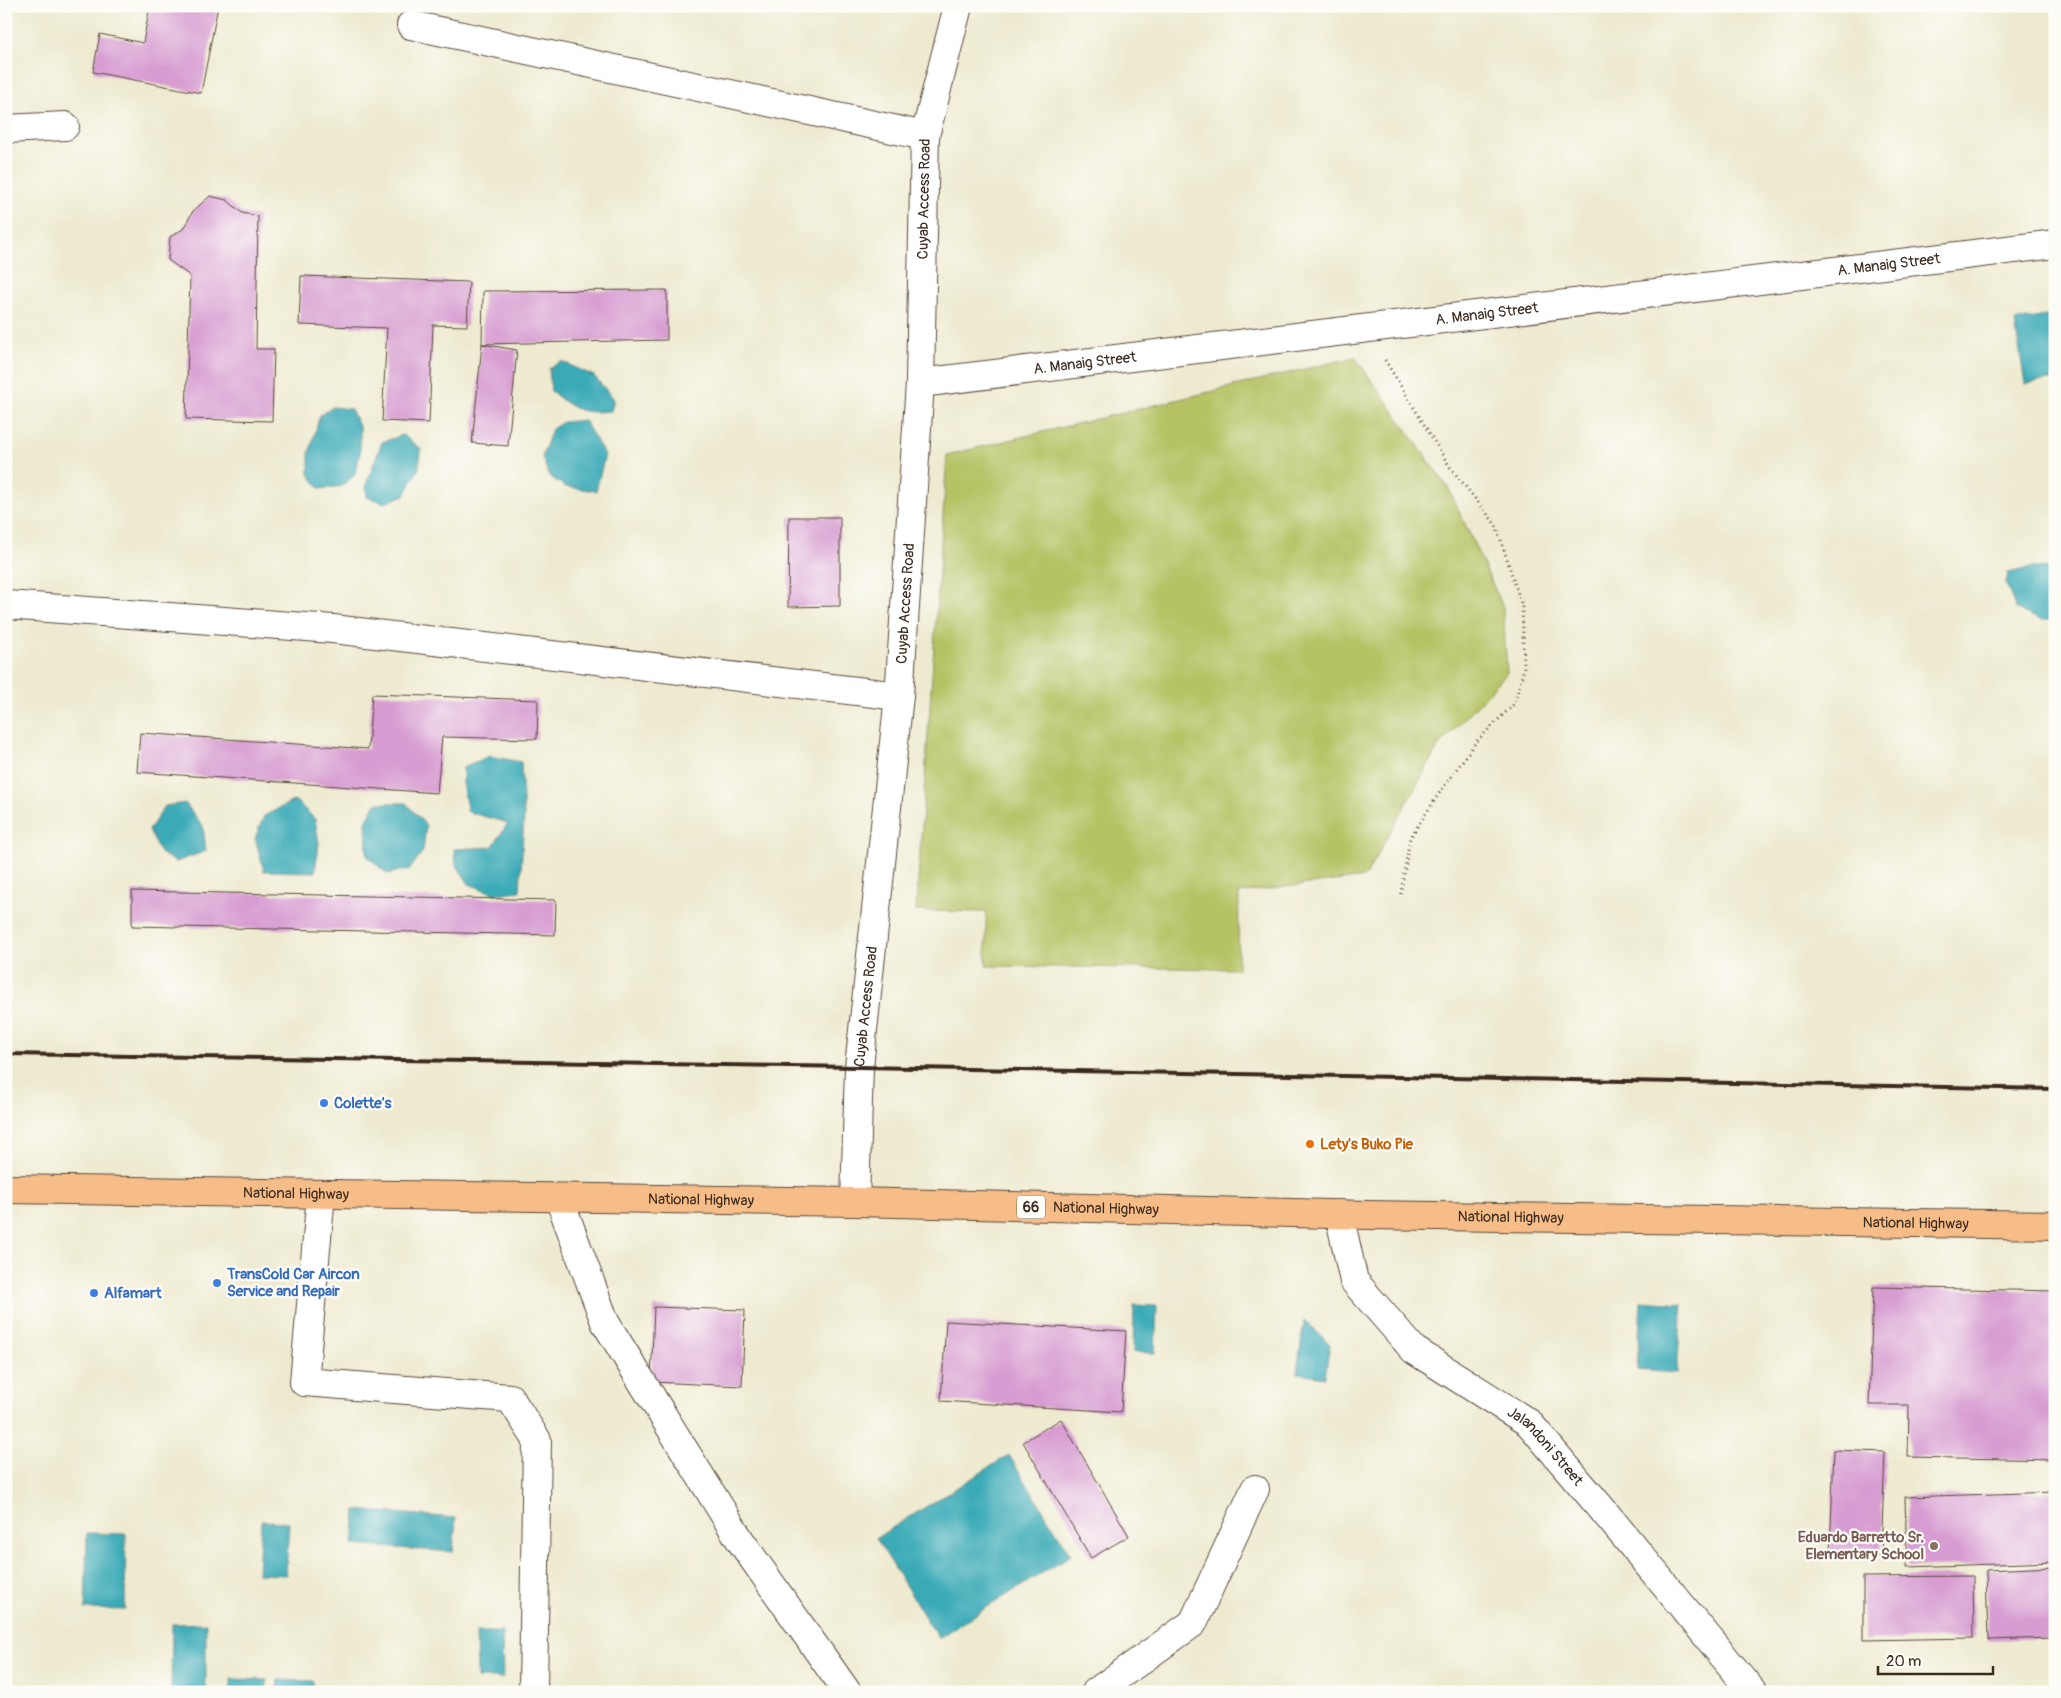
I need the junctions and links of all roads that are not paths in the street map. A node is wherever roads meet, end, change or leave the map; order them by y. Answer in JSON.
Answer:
{"nodes":[{"id":1,"x":958,"y":6,"type":"edge"},
{"id":2,"x":411,"y":25,"type":"dead end"},
{"id":3,"x":66,"y":126,"type":"dead end"},
{"id":4,"x":6,"y":129,"type":"edge"},
{"id":5,"x":925,"y":136,"type":"junction"},
{"id":6,"x":2055,"y":244,"type":"edge"},
{"id":7,"x":920,"y":383,"type":"junction"},
{"id":8,"x":6,"y":604,"type":"edge"},
{"id":9,"x":899,"y":696,"type":"junction"},
{"id":10,"x":6,"y":1189,"type":"edge"},
{"id":11,"x":321,"y":1194,"type":"junction"},
{"id":12,"x":559,"y":1198,"type":"junction"},
{"id":13,"x":855,"y":1202,"type":"junction"},
{"id":14,"x":1339,"y":1214,"type":"junction"},
{"id":15,"x":2055,"y":1225,"type":"edge"},
{"id":16,"x":1255,"y":1489,"type":"dead end"},
{"id":17,"x":533,"y":1692,"type":"edge"},
{"id":18,"x":847,"y":1692,"type":"edge"},
{"id":19,"x":1096,"y":1692,"type":"edge"},
{"id":20,"x":1753,"y":1692,"type":"edge"}],
"edges":[{"from":1,"to":5,"type":"street","name":"Cuyab Access Road"},
{"from":2,"to":5,"type":"street"},
{"from":3,"to":4,"type":"street"},
{"from":5,"to":7,"type":"street","name":"Cuyab Access Road"},
{"from":6,"to":7,"type":"street","name":"A. Manaig Street"},
{"from":7,"to":9,"type":"street","name":"Cuyab Access Road"},
{"from":8,"to":9,"type":"street"},
{"from":9,"to":13,"type":"street","name":"Cuyab Access Road"},
{"from":10,"to":11,"type":"main road","name":"National Highway","number":"66"},
{"from":11,"to":12,"type":"main road","name":"National Highway","number":"66"},
{"from":11,"to":17,"type":"street"},
{"from":12,"to":13,"type":"main road","name":"National Highway","number":"66"},
{"from":12,"to":18,"type":"street"},
{"from":13,"to":14,"type":"main road","name":"National Highway","number":"66"},
{"from":14,"to":15,"type":"main road","name":"National Highway","number":"66"},
{"from":14,"to":20,"type":"street","name":"Jalandoni Street"},
{"from":16,"to":19,"type":"street"}]}
